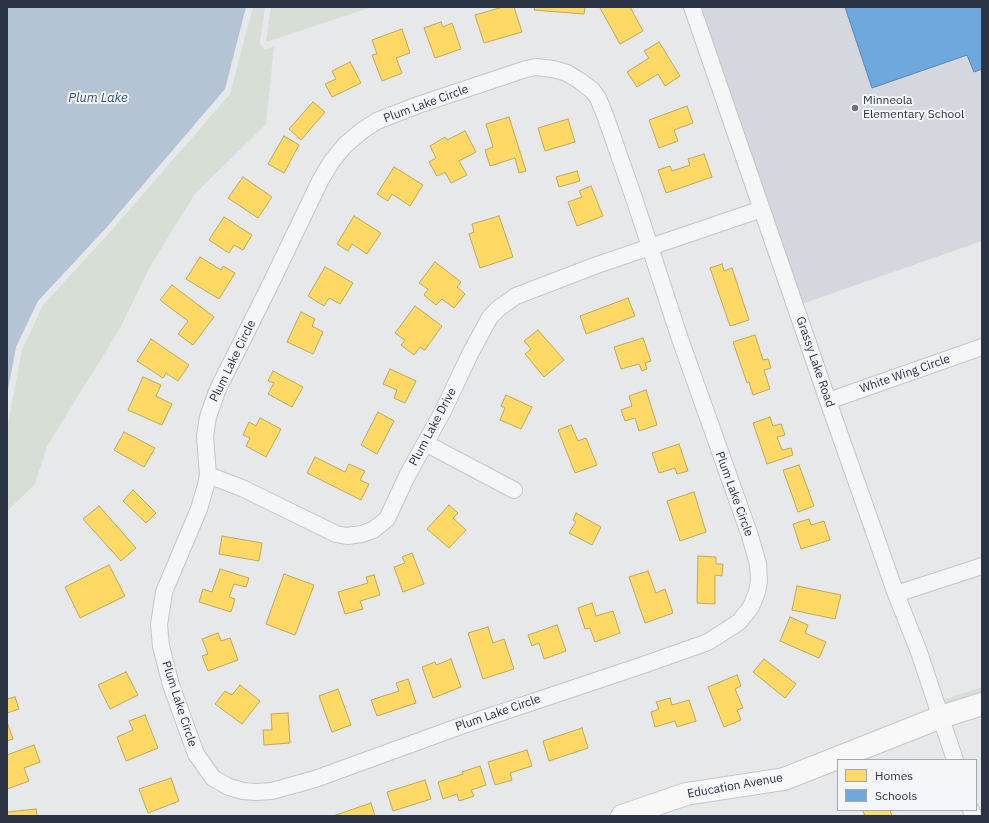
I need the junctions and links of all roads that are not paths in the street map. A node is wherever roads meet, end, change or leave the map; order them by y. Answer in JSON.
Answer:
{"nodes":[{"id":1,"x":692,"y":7,"type":"edge"},
{"id":2,"x":762,"y":209,"type":"junction"},
{"id":3,"x":650,"y":246,"type":"junction"},
{"id":4,"x":982,"y":347,"type":"edge"},
{"id":5,"x":828,"y":401,"type":"junction"},
{"id":6,"x":425,"y":443,"type":"junction"},
{"id":7,"x":208,"y":475,"type":"junction"},
{"id":8,"x":514,"y":490,"type":"dead end"},
{"id":9,"x":982,"y":566,"type":"edge"},
{"id":10,"x":896,"y":594,"type":"junction"},
{"id":11,"x":982,"y":704,"type":"edge"},
{"id":12,"x":941,"y":716,"type":"junction"},
{"id":13,"x":955,"y":759,"type":"edge"},
{"id":14,"x":622,"y":816,"type":"edge"}],
"edges":[{"from":1,"to":2,"type":"street","name":"Grassy Lake Road"},
{"from":2,"to":3,"type":"street"},
{"from":2,"to":5,"type":"street","name":"Grassy Lake Road"},
{"from":3,"to":6,"type":"street","name":"Plum Lake Drive"},
{"from":3,"to":7,"type":"street","name":"Plum Lake Circle"},
{"from":3,"to":7,"type":"street","name":"Plum Lake Circle"},
{"from":4,"to":5,"type":"street","name":"White Wing Circle"},
{"from":5,"to":10,"type":"street","name":"Grassy Lake Road"},
{"from":6,"to":7,"type":"street","name":"Plum Lake Drive"},
{"from":6,"to":8,"type":"street"},
{"from":9,"to":10,"type":"street"},
{"from":10,"to":12,"type":"street","name":"Grassy Lake Road"},
{"from":11,"to":12,"type":"street","name":"Education Avenue"},
{"from":12,"to":13,"type":"street","name":"Grassy Lake Road"},
{"from":12,"to":14,"type":"street","name":"Education Avenue"}]}
